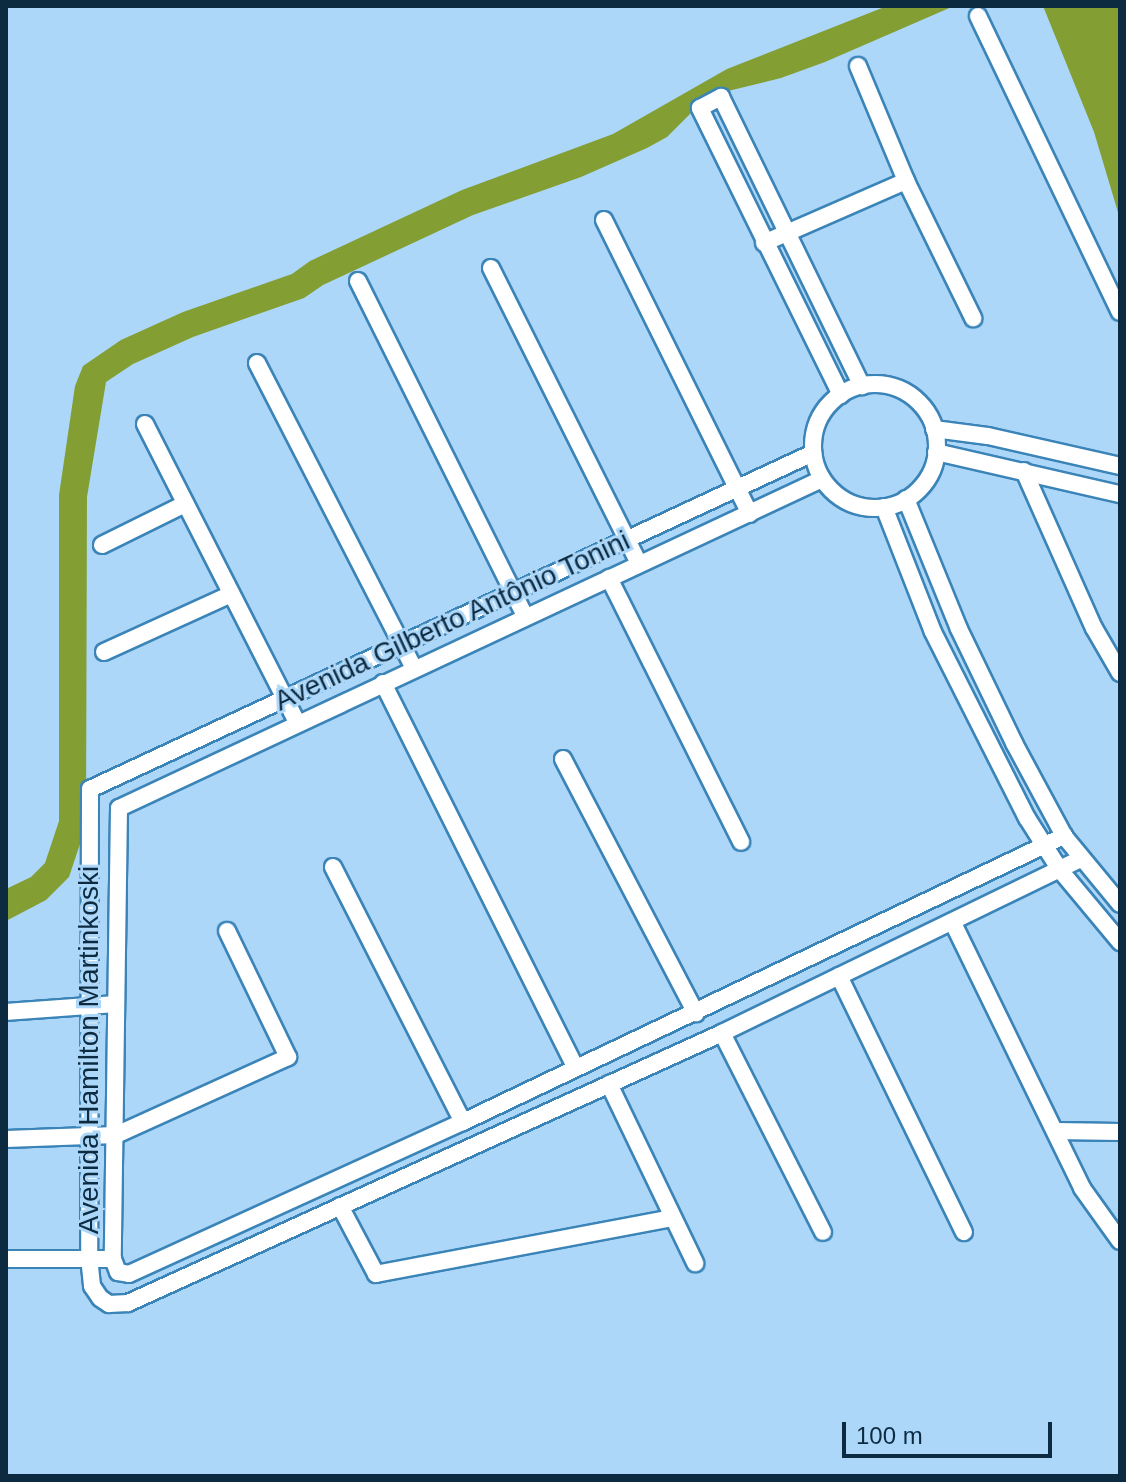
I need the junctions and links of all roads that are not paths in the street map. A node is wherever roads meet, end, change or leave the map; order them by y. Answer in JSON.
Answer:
{"nodes":[{"id":1,"x":978,"y":16,"type":"dead end"},
{"id":2,"x":858,"y":66,"type":"dead end"},
{"id":3,"x":906,"y":181,"type":"junction"},
{"id":4,"x":604,"y":220,"type":"dead end"},
{"id":5,"x":786,"y":233,"type":"junction"},
{"id":6,"x":764,"y":243,"type":"junction"},
{"id":7,"x":491,"y":268,"type":"dead end"},
{"id":8,"x":358,"y":281,"type":"dead end"},
{"id":9,"x":1120,"y":312,"type":"edge"},
{"id":10,"x":973,"y":318,"type":"dead end"},
{"id":11,"x":257,"y":363,"type":"dead end"},
{"id":12,"x":862,"y":386,"type":"junction"},
{"id":13,"x":841,"y":395,"type":"junction"},
{"id":14,"x":145,"y":424,"type":"dead end"},
{"id":15,"x":934,"y":429,"type":"junction"},
{"id":16,"x":936,"y":452,"type":"junction"},
{"id":17,"x":813,"y":453,"type":"junction"},
{"id":18,"x":1120,"y":466,"type":"edge"},
{"id":19,"x":1024,"y":471,"type":"junction"},
{"id":20,"x":822,"y":479,"type":"junction"},
{"id":21,"x":739,"y":488,"type":"junction"},
{"id":22,"x":1120,"y":494,"type":"edge"},
{"id":23,"x":906,"y":499,"type":"junction"},
{"id":24,"x":185,"y":504,"type":"junction"},
{"id":25,"x":884,"y":507,"type":"junction"},
{"id":26,"x":750,"y":514,"type":"junction"},
{"id":27,"x":626,"y":539,"type":"junction"},
{"id":28,"x":102,"y":545,"type":"dead end"},
{"id":29,"x":639,"y":564,"type":"junction"},
{"id":30,"x":609,"y":578,"type":"junction"},
{"id":31,"x":512,"y":593,"type":"junction"},
{"id":32,"x":231,"y":594,"type":"junction"},
{"id":33,"x":525,"y":616,"type":"junction"},
{"id":34,"x":401,"y":644,"type":"junction"},
{"id":35,"x":104,"y":652,"type":"dead end"},
{"id":36,"x":414,"y":669,"type":"junction"},
{"id":37,"x":1120,"y":673,"type":"edge"},
{"id":38,"x":383,"y":683,"type":"junction"},
{"id":39,"x":284,"y":699,"type":"junction"},
{"id":40,"x":297,"y":722,"type":"junction"},
{"id":41,"x":563,"y":759,"type":"dead end"},
{"id":42,"x":90,"y":789,"type":"joint"},
{"id":43,"x":116,"y":811,"type":"joint"},
{"id":44,"x":1064,"y":836,"type":"junction"},
{"id":45,"x":741,"y":842,"type":"dead end"},
{"id":46,"x":1045,"y":848,"type":"junction"},
{"id":47,"x":1081,"y":859,"type":"junction"},
{"id":48,"x":333,"y":867,"type":"dead end"},
{"id":49,"x":1060,"y":870,"type":"junction"},
{"id":50,"x":1120,"y":904,"type":"edge"},
{"id":51,"x":953,"y":923,"type":"junction"},
{"id":52,"x":227,"y":931,"type":"dead end"},
{"id":53,"x":1120,"y":942,"type":"edge"},
{"id":54,"x":839,"y":976,"type":"junction"},
{"id":55,"x":89,"y":1004,"type":"junction"},
{"id":56,"x":115,"y":1004,"type":"junction"},
{"id":57,"x":6,"y":1012,"type":"edge"},
{"id":58,"x":696,"y":1013,"type":"junction"},
{"id":59,"x":722,"y":1033,"type":"junction"},
{"id":60,"x":575,"y":1067,"type":"junction"},
{"id":61,"x":609,"y":1084,"type":"junction"},
{"id":62,"x":463,"y":1122,"type":"junction"},
{"id":63,"x":1055,"y":1131,"type":"junction"},
{"id":64,"x":1120,"y":1132,"type":"edge"},
{"id":65,"x":116,"y":1135,"type":"junction"},
{"id":66,"x":89,"y":1138,"type":"junction"},
{"id":67,"x":6,"y":1139,"type":"edge"},
{"id":68,"x":340,"y":1206,"type":"junction"},
{"id":69,"x":672,"y":1218,"type":"junction"},
{"id":70,"x":823,"y":1232,"type":"dead end"},
{"id":71,"x":964,"y":1232,"type":"dead end"},
{"id":72,"x":1120,"y":1241,"type":"edge"},
{"id":73,"x":89,"y":1257,"type":"junction"},
{"id":74,"x":6,"y":1259,"type":"edge"},
{"id":75,"x":695,"y":1263,"type":"dead end"},
{"id":76,"x":115,"y":1265,"type":"junction"}],
"edges":[{"from":1,"to":9,"type":"street"},
{"from":2,"to":3,"type":"street"},
{"from":3,"to":5,"type":"street"},
{"from":3,"to":10,"type":"street"},
{"from":4,"to":21,"type":"street"},
{"from":5,"to":6,"type":"street"},
{"from":5,"to":6,"type":"street"},
{"from":5,"to":12,"type":"street"},
{"from":6,"to":13,"type":"street"},
{"from":7,"to":27,"type":"street"},
{"from":8,"to":31,"type":"street"},
{"from":11,"to":34,"type":"street"},
{"from":12,"to":13,"type":"street"},
{"from":12,"to":15,"type":"street"},
{"from":13,"to":17,"type":"street"},
{"from":14,"to":24,"type":"street"},
{"from":15,"to":16,"type":"street"},
{"from":15,"to":18,"type":"street"},
{"from":16,"to":19,"type":"street"},
{"from":16,"to":23,"type":"street"},
{"from":17,"to":20,"type":"street"},
{"from":17,"to":21,"type":"street","name":"Avenida Gilberto Antônio Tonini"},
{"from":19,"to":22,"type":"street"},
{"from":19,"to":37,"type":"street"},
{"from":20,"to":25,"type":"street"},
{"from":20,"to":26,"type":"street","name":"Avenida Gilberto Antônio Tonini"},
{"from":21,"to":26,"type":"street"},
{"from":21,"to":27,"type":"street","name":"Avenida Gilberto Antônio Tonini"},
{"from":23,"to":25,"type":"street"},
{"from":23,"to":44,"type":"street"},
{"from":24,"to":28,"type":"street"},
{"from":24,"to":32,"type":"street"},
{"from":25,"to":46,"type":"street"},
{"from":26,"to":29,"type":"street","name":"Avenida Gilberto Antônio Tonini"},
{"from":27,"to":29,"type":"street"},
{"from":27,"to":31,"type":"street","name":"Avenida Gilberto Antônio Tonini"},
{"from":29,"to":30,"type":"street","name":"Avenida Gilberto Antônio Tonini"},
{"from":30,"to":33,"type":"street","name":"Avenida Gilberto Antônio Tonini"},
{"from":30,"to":45,"type":"street"},
{"from":31,"to":33,"type":"street"},
{"from":31,"to":34,"type":"street","name":"Avenida Gilberto Antônio Tonini"},
{"from":32,"to":35,"type":"street"},
{"from":32,"to":39,"type":"street"},
{"from":33,"to":36,"type":"street","name":"Avenida Gilberto Antônio Tonini"},
{"from":34,"to":36,"type":"street"},
{"from":34,"to":39,"type":"street","name":"Avenida Gilberto Antônio Tonini"},
{"from":36,"to":38,"type":"street","name":"Avenida Gilberto Antônio Tonini"},
{"from":38,"to":40,"type":"street","name":"Avenida Gilberto Antônio Tonini"},
{"from":38,"to":60,"type":"street"},
{"from":39,"to":40,"type":"street"},
{"from":39,"to":42,"type":"street","name":"Avenida Gilberto Antônio Tonini"},
{"from":40,"to":43,"type":"street","name":"Avenida Gilberto Antônio Tonini"},
{"from":41,"to":58,"type":"street"},
{"from":42,"to":55,"type":"street","name":"Avenida Hamilton Martinkoski"},
{"from":43,"to":56,"type":"street","name":"Avenida Hamilton Martinkoski"},
{"from":44,"to":46,"type":"street"},
{"from":44,"to":47,"type":"street"},
{"from":46,"to":49,"type":"street"},
{"from":46,"to":58,"type":"street"},
{"from":47,"to":49,"type":"street"},
{"from":47,"to":50,"type":"street"},
{"from":48,"to":62,"type":"street"},
{"from":49,"to":51,"type":"street"},
{"from":49,"to":53,"type":"street"},
{"from":51,"to":54,"type":"street"},
{"from":51,"to":63,"type":"street"},
{"from":52,"to":65,"type":"street"},
{"from":54,"to":59,"type":"street"},
{"from":54,"to":71,"type":"street"},
{"from":55,"to":56,"type":"street"},
{"from":55,"to":57,"type":"street"},
{"from":55,"to":66,"type":"street","name":"Avenida Hamilton Martinkoski"},
{"from":56,"to":65,"type":"street","name":"Avenida Hamilton Martinkoski"},
{"from":58,"to":60,"type":"street"},
{"from":59,"to":61,"type":"street"},
{"from":59,"to":70,"type":"street"},
{"from":60,"to":62,"type":"street"},
{"from":61,"to":68,"type":"street"},
{"from":61,"to":69,"type":"street"},
{"from":62,"to":76,"type":"street"},
{"from":63,"to":64,"type":"street"},
{"from":63,"to":72,"type":"street"},
{"from":65,"to":66,"type":"street"},
{"from":65,"to":76,"type":"street","name":"Avenida Hamilton Martinkoski"},
{"from":66,"to":67,"type":"street"},
{"from":66,"to":73,"type":"street","name":"Avenida Hamilton Martinkoski"},
{"from":68,"to":69,"type":"street"},
{"from":68,"to":73,"type":"street","name":"Avenida Hamilton Martinkoski"},
{"from":69,"to":75,"type":"street"},
{"from":73,"to":74,"type":"street"},
{"from":73,"to":76,"type":"street"}]}
